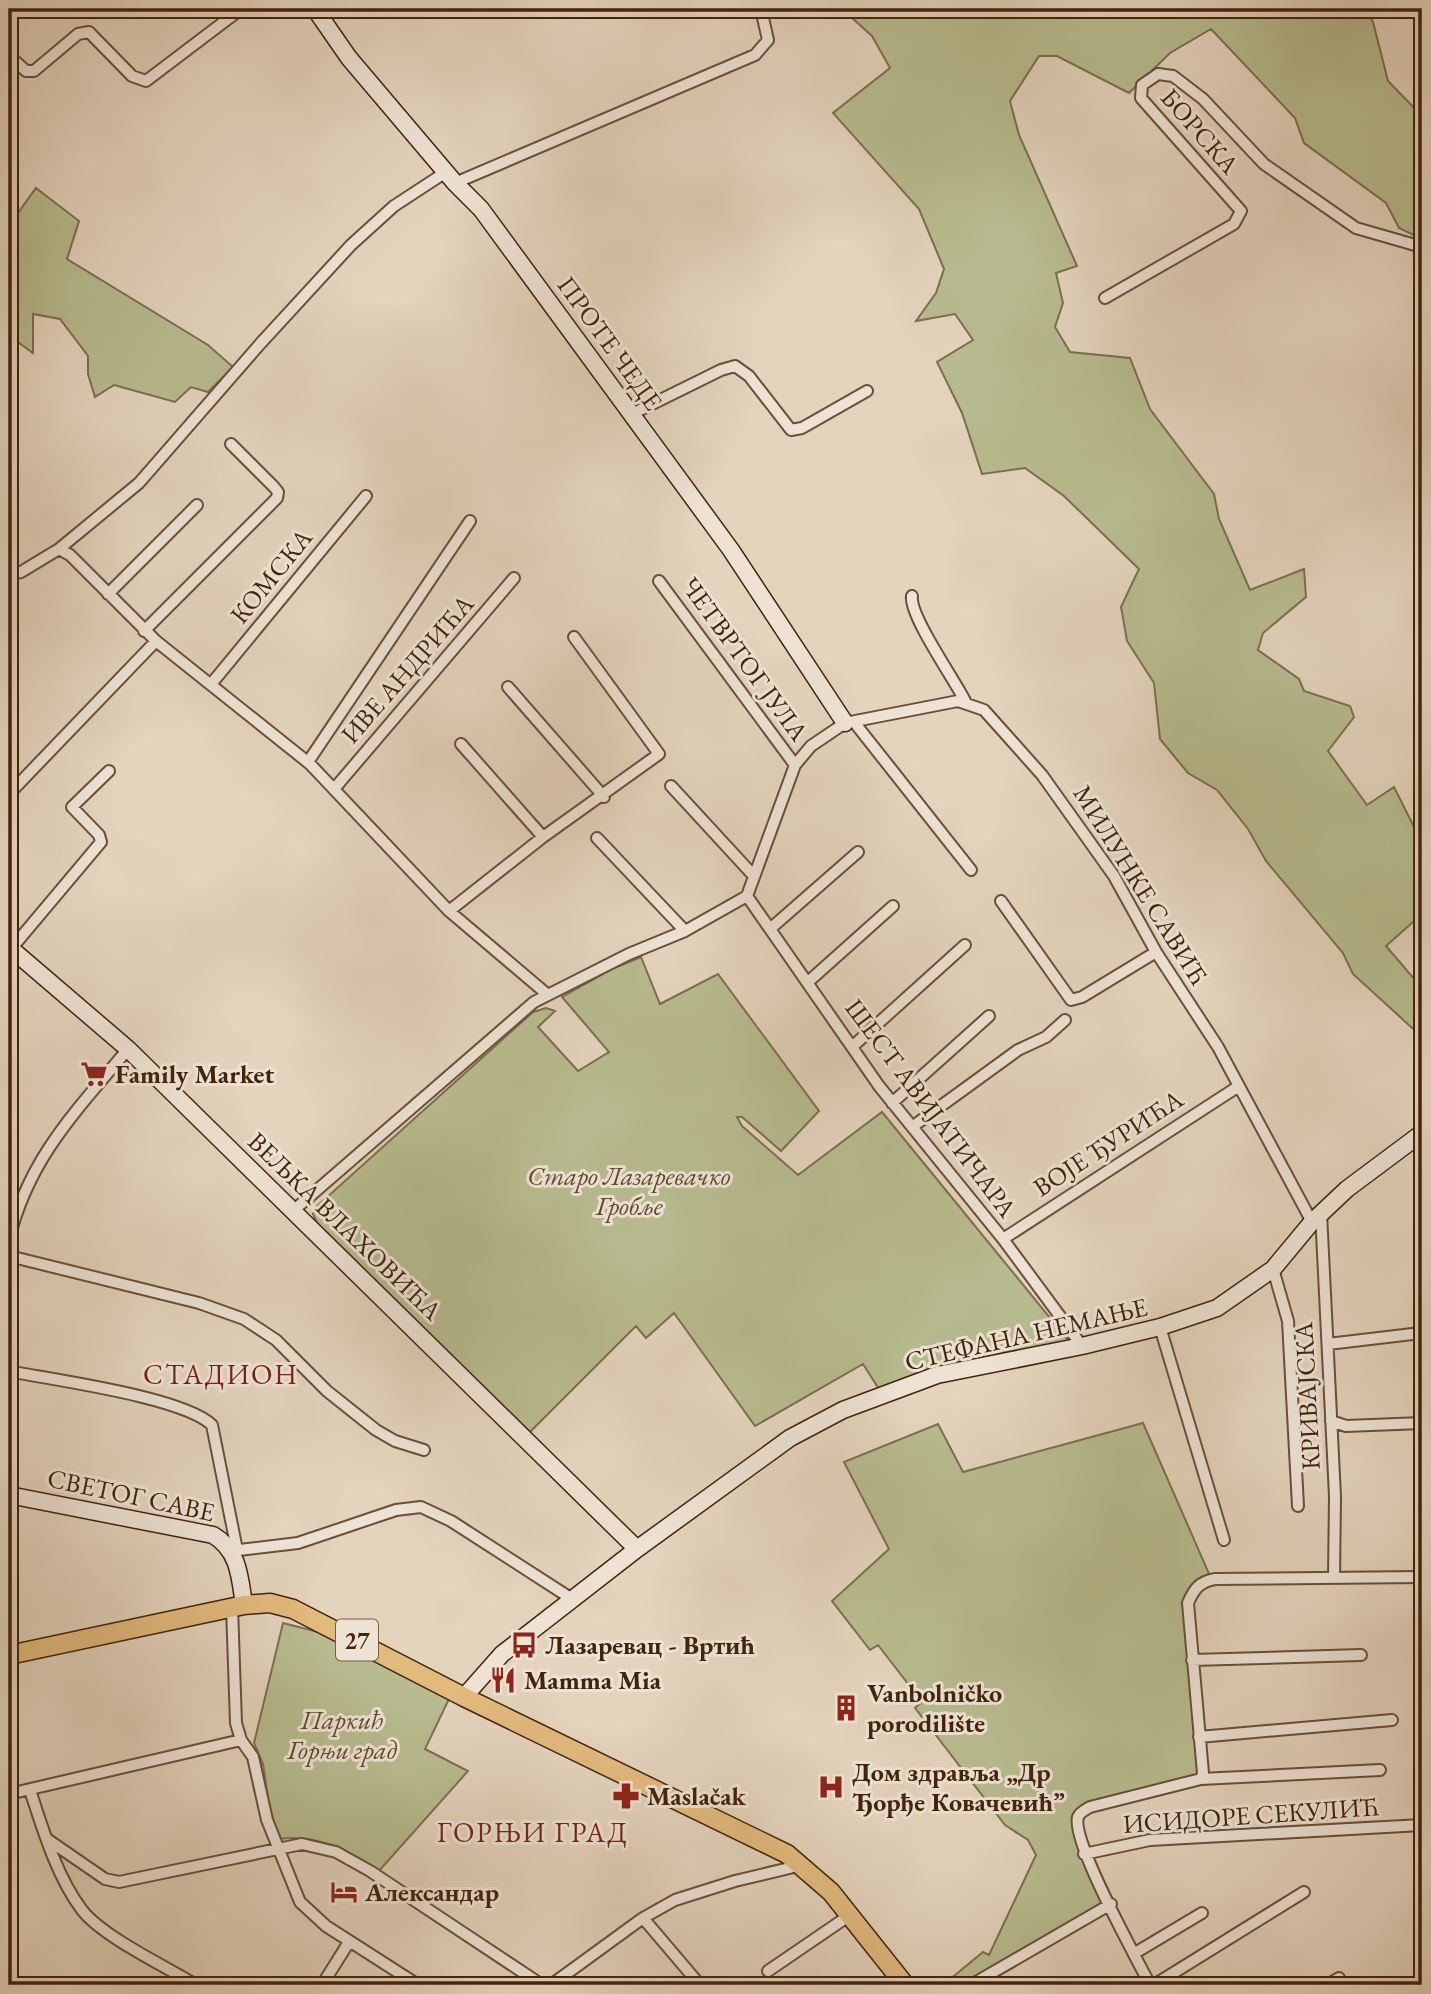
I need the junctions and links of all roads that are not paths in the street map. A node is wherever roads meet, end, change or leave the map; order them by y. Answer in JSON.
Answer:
{"nodes":[{"id":1,"x":240,"y":9,"type":"edge"},
{"id":2,"x":315,"y":9,"type":"edge"},
{"id":3,"x":761,"y":9,"type":"edge"},
{"id":4,"x":16,"y":62,"type":"dead end"},
{"id":5,"x":450,"y":178,"type":"junction"},
{"id":6,"x":1422,"y":247,"type":"edge"},
{"id":7,"x":1104,"y":298,"type":"dead end"},
{"id":8,"x":867,"y":391,"type":"dead end"},
{"id":9,"x":632,"y":414,"type":"junction"},
{"id":10,"x":231,"y":444,"type":"dead end"},
{"id":11,"x":366,"y":496,"type":"dead end"},
{"id":12,"x":197,"y":505,"type":"dead end"},
{"id":13,"x":470,"y":521,"type":"dead end"},
{"id":14,"x":59,"y":549,"type":"junction"},
{"id":15,"x":9,"y":574,"type":"edge"},
{"id":16,"x":514,"y":578,"type":"dead end"},
{"id":17,"x":659,"y":581,"type":"dead end"},
{"id":18,"x":108,"y":594,"type":"junction"},
{"id":19,"x":912,"y":596,"type":"dead end"},
{"id":20,"x":144,"y":631,"type":"junction"},
{"id":21,"x":574,"y":637,"type":"dead end"},
{"id":22,"x":156,"y":641,"type":"junction"},
{"id":23,"x":212,"y":683,"type":"junction"},
{"id":24,"x":508,"y":687,"type":"dead end"},
{"id":25,"x":965,"y":701,"type":"junction"},
{"id":26,"x":849,"y":722,"type":"junction"},
{"id":27,"x":461,"y":744,"type":"dead end"},
{"id":28,"x":308,"y":762,"type":"junction"},
{"id":29,"x":795,"y":765,"type":"junction"},
{"id":30,"x":109,"y":771,"type":"dead end"},
{"id":31,"x":671,"y":786,"type":"dead end"},
{"id":32,"x":334,"y":789,"type":"junction"},
{"id":33,"x":9,"y":794,"type":"edge"},
{"id":34,"x":604,"y":797,"type":"junction"},
{"id":35,"x":543,"y":837,"type":"junction"},
{"id":36,"x":597,"y":838,"type":"dead end"},
{"id":37,"x":858,"y":852,"type":"dead end"},
{"id":38,"x":971,"y":870,"type":"dead end"},
{"id":39,"x":753,"y":875,"type":"junction"},
{"id":40,"x":747,"y":896,"type":"junction"},
{"id":41,"x":1001,"y":901,"type":"dead end"},
{"id":42,"x":893,"y":906,"type":"dead end"},
{"id":43,"x":449,"y":911,"type":"junction"},
{"id":44,"x":770,"y":929,"type":"junction"},
{"id":45,"x":685,"y":931,"type":"junction"},
{"id":46,"x":965,"y":945,"type":"dead end"},
{"id":47,"x":10,"y":948,"type":"edge"},
{"id":48,"x":1156,"y":952,"type":"junction"},
{"id":49,"x":808,"y":982,"type":"junction"},
{"id":50,"x":548,"y":995,"type":"junction"},
{"id":51,"x":989,"y":1016,"type":"dead end"},
{"id":52,"x":1065,"y":1020,"type":"dead end"},
{"id":53,"x":853,"y":1046,"type":"junction"},
{"id":54,"x":128,"y":1049,"type":"junction"},
{"id":55,"x":1239,"y":1086,"type":"junction"},
{"id":56,"x":892,"y":1103,"type":"junction"},
{"id":57,"x":912,"y":1127,"type":"junction"},
{"id":58,"x":1422,"y":1133,"type":"edge"},
{"id":59,"x":294,"y":1210,"type":"junction"},
{"id":60,"x":1317,"y":1217,"type":"junction"},
{"id":61,"x":9,"y":1239,"type":"edge"},
{"id":62,"x":1003,"y":1239,"type":"junction"},
{"id":63,"x":9,"y":1256,"type":"edge"},
{"id":64,"x":1273,"y":1269,"type":"junction"},
{"id":65,"x":1160,"y":1327,"type":"junction"},
{"id":66,"x":1421,"y":1333,"type":"edge"},
{"id":67,"x":1328,"y":1344,"type":"junction"},
{"id":68,"x":1082,"y":1346,"type":"junction"},
{"id":69,"x":9,"y":1371,"type":"edge"},
{"id":70,"x":1331,"y":1421,"type":"junction"},
{"id":71,"x":1422,"y":1423,"type":"edge"},
{"id":72,"x":424,"y":1450,"type":"dead end"},
{"id":73,"x":9,"y":1494,"type":"edge"},
{"id":74,"x":1298,"y":1506,"type":"dead end"},
{"id":75,"x":1224,"y":1540,"type":"dead end"},
{"id":76,"x":637,"y":1549,"type":"junction"},
{"id":77,"x":234,"y":1553,"type":"junction"},
{"id":78,"x":1334,"y":1577,"type":"junction"},
{"id":79,"x":1422,"y":1577,"type":"edge"},
{"id":80,"x":572,"y":1599,"type":"junction"},
{"id":81,"x":238,"y":1606,"type":"junction"},
{"id":82,"x":9,"y":1655,"type":"edge"},
{"id":83,"x":1361,"y":1655,"type":"dead end"},
{"id":84,"x":1192,"y":1660,"type":"junction"},
{"id":85,"x":464,"y":1697,"type":"junction"},
{"id":86,"x":1392,"y":1720,"type":"dead end"},
{"id":87,"x":1199,"y":1737,"type":"junction"},
{"id":88,"x":241,"y":1740,"type":"junction"},
{"id":89,"x":1380,"y":1770,"type":"dead end"},
{"id":90,"x":1201,"y":1779,"type":"junction"},
{"id":91,"x":30,"y":1790,"type":"junction"},
{"id":92,"x":9,"y":1794,"type":"edge"},
{"id":93,"x":1422,"y":1825,"type":"edge"},
{"id":94,"x":47,"y":1839,"type":"junction"},
{"id":95,"x":280,"y":1849,"type":"junction"},
{"id":96,"x":1084,"y":1854,"type":"junction"},
{"id":97,"x":802,"y":1865,"type":"junction"},
{"id":98,"x":1304,"y":1892,"type":"dead end"},
{"id":99,"x":1111,"y":1904,"type":"junction"},
{"id":100,"x":1202,"y":1913,"type":"dead end"},
{"id":101,"x":850,"y":1915,"type":"junction"},
{"id":102,"x":643,"y":1918,"type":"junction"},
{"id":103,"x":349,"y":1942,"type":"junction"},
{"id":104,"x":1135,"y":1953,"type":"junction"},
{"id":105,"x":768,"y":1971,"type":"dead end"},
{"id":106,"x":1339,"y":1978,"type":"dead end"},
{"id":107,"x":196,"y":1985,"type":"edge"},
{"id":108,"x":322,"y":1985,"type":"edge"},
{"id":109,"x":418,"y":1985,"type":"edge"},
{"id":110,"x":542,"y":1985,"type":"edge"},
{"id":111,"x":551,"y":1985,"type":"edge"},
{"id":112,"x":700,"y":1985,"type":"edge"},
{"id":113,"x":905,"y":1985,"type":"edge"},
{"id":114,"x":971,"y":1985,"type":"edge"},
{"id":115,"x":1152,"y":1985,"type":"edge"},
{"id":116,"x":1327,"y":1985,"type":"edge"}],
"edges":[{"from":1,"to":4,"type":"street"},
{"from":2,"to":5,"type":"street","name":"ПРОТЕ ЧЕДЕ"},
{"from":3,"to":5,"type":"street"},
{"from":5,"to":9,"type":"street","name":"ПРОТЕ ЧЕДЕ"},
{"from":5,"to":14,"type":"street"},
{"from":6,"to":7,"type":"street","name":"БОРСКА"},
{"from":8,"to":9,"type":"street"},
{"from":9,"to":26,"type":"street","name":"ПРОТЕ ЧЕДЕ"},
{"from":10,"to":20,"type":"street"},
{"from":11,"to":23,"type":"street","name":"КОМСКА"},
{"from":12,"to":18,"type":"street"},
{"from":13,"to":28,"type":"street"},
{"from":14,"to":15,"type":"street"},
{"from":14,"to":18,"type":"street"},
{"from":16,"to":32,"type":"street","name":"ИВЕ АНДРИЋА"},
{"from":17,"to":29,"type":"street","name":"ЧЕТВРТОГ ЈУЛА"},
{"from":18,"to":20,"type":"street"},
{"from":19,"to":25,"type":"street"},
{"from":20,"to":22,"type":"street"},
{"from":21,"to":34,"type":"street"},
{"from":22,"to":23,"type":"street"},
{"from":22,"to":33,"type":"street"},
{"from":23,"to":28,"type":"street"},
{"from":24,"to":34,"type":"street"},
{"from":25,"to":26,"type":"street"},
{"from":25,"to":48,"type":"street","name":"МИЛУНКЕ САВИЋ"},
{"from":26,"to":29,"type":"street"},
{"from":26,"to":38,"type":"street"},
{"from":27,"to":35,"type":"street"},
{"from":28,"to":32,"type":"street"},
{"from":29,"to":39,"type":"street"},
{"from":30,"to":47,"type":"street"},
{"from":31,"to":39,"type":"street"},
{"from":32,"to":43,"type":"street"},
{"from":34,"to":35,"type":"street"},
{"from":35,"to":43,"type":"street"},
{"from":36,"to":45,"type":"street"},
{"from":37,"to":44,"type":"street"},
{"from":39,"to":40,"type":"street"},
{"from":40,"to":44,"type":"street","name":"ШЕСТ АВИЈАТИЧАРА"},
{"from":40,"to":45,"type":"street"},
{"from":41,"to":48,"type":"street"},
{"from":42,"to":49,"type":"street"},
{"from":43,"to":50,"type":"street"},
{"from":44,"to":49,"type":"street","name":"ШЕСТ АВИЈАТИЧАРА"},
{"from":45,"to":50,"type":"street"},
{"from":46,"to":53,"type":"street"},
{"from":47,"to":54,"type":"street","name":"ВЕЉКА ВЛАХОВИЋА"},
{"from":48,"to":55,"type":"street","name":"МИЛУНКЕ САВИЋ"},
{"from":49,"to":53,"type":"street","name":"ШЕСТ АВИЈАТИЧАРА"},
{"from":50,"to":59,"type":"street"},
{"from":51,"to":56,"type":"street"},
{"from":52,"to":57,"type":"street"},
{"from":53,"to":56,"type":"street","name":"ШЕСТ АВИЈАТИЧАРА"},
{"from":54,"to":59,"type":"street","name":"ВЕЉКА ВЛАХОВИЋА"},
{"from":54,"to":61,"type":"street"},
{"from":55,"to":60,"type":"street","name":"МИЛУНКЕ САВИЋ"},
{"from":55,"to":62,"type":"street","name":"ВОЈЕ ЂУРИЋА"},
{"from":56,"to":57,"type":"street","name":"ШЕСТ АВИЈАТИЧАРА"},
{"from":57,"to":62,"type":"street","name":"ШЕСТ АВИЈАТИЧАРА"},
{"from":58,"to":60,"type":"street","name":"СТЕФАНА НЕМАЊЕ"},
{"from":59,"to":76,"type":"street","name":"ВЕЉКА ВЛАХОВИЋА"},
{"from":60,"to":64,"type":"street","name":"СТЕФАНА НЕМАЊЕ"},
{"from":60,"to":67,"type":"street","name":"КРИВАЈСКА"},
{"from":62,"to":68,"type":"street","name":"ШЕСТ АВИЈАТИЧАРА"},
{"from":63,"to":72,"type":"street"},
{"from":64,"to":65,"type":"street","name":"СТЕФАНА НЕМАЊЕ"},
{"from":64,"to":74,"type":"street"},
{"from":65,"to":68,"type":"street","name":"СТЕФАНА НЕМАЊЕ"},
{"from":65,"to":75,"type":"street"},
{"from":66,"to":67,"type":"street"},
{"from":67,"to":70,"type":"street","name":"КРИВАЈСКА"},
{"from":68,"to":76,"type":"street","name":"СТЕФАНА НЕМАЊЕ"},
{"from":69,"to":77,"type":"street"},
{"from":70,"to":71,"type":"street"},
{"from":70,"to":78,"type":"street","name":"КРИВАЈСКА"},
{"from":73,"to":77,"type":"street","name":"СВЕТОГ САВЕ"},
{"from":76,"to":80,"type":"street","name":"СТЕФАНА НЕМАЊЕ"},
{"from":77,"to":80,"type":"street"},
{"from":77,"to":81,"type":"street"},
{"from":78,"to":79,"type":"street"},
{"from":78,"to":84,"type":"street"},
{"from":80,"to":85,"type":"street","name":"СТЕФАНА НЕМАЊЕ"},
{"from":81,"to":82,"type":"main road","number":"27"},
{"from":81,"to":85,"type":"main road","number":"27"},
{"from":81,"to":88,"type":"street"},
{"from":83,"to":84,"type":"street"},
{"from":84,"to":87,"type":"street"},
{"from":85,"to":97,"type":"main road","number":"27"},
{"from":86,"to":87,"type":"street"},
{"from":87,"to":90,"type":"street"},
{"from":88,"to":91,"type":"street"},
{"from":88,"to":95,"type":"street"},
{"from":89,"to":90,"type":"street"},
{"from":90,"to":96,"type":"street"},
{"from":91,"to":92,"type":"street"},
{"from":91,"to":94,"type":"street"},
{"from":93,"to":96,"type":"street","name":"ИСИДОРЕ СЕКУЛИЋ"},
{"from":94,"to":95,"type":"street"},
{"from":94,"to":107,"type":"street"},
{"from":95,"to":103,"type":"street"},
{"from":95,"to":110,"type":"street"},
{"from":96,"to":99,"type":"street"},
{"from":97,"to":101,"type":"main road","number":"27"},
{"from":97,"to":102,"type":"street"},
{"from":98,"to":115,"type":"street"},
{"from":99,"to":104,"type":"street"},
{"from":99,"to":114,"type":"street"},
{"from":100,"to":104,"type":"street"},
{"from":101,"to":105,"type":"street"},
{"from":101,"to":113,"type":"main road","number":"27"},
{"from":102,"to":111,"type":"street"},
{"from":102,"to":112,"type":"street"},
{"from":103,"to":108,"type":"street"},
{"from":103,"to":109,"type":"street"},
{"from":104,"to":115,"type":"street"},
{"from":106,"to":116,"type":"street"}]}
